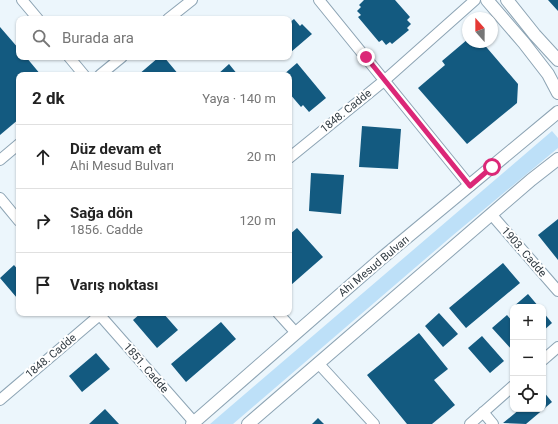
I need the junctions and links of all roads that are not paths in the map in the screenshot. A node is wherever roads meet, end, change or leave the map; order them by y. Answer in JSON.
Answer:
{"nodes":[{"id":1,"x":22,"y":0,"type":"edge"},
{"id":2,"x":192,"y":0,"type":"edge"},
{"id":3,"x":319,"y":0,"type":"edge"},
{"id":4,"x":475,"y":0,"type":"edge"},
{"id":5,"x":487,"y":0,"type":"edge"},
{"id":6,"x":507,"y":0,"type":"edge"},
{"id":7,"x":35,"y":16,"type":"edge"},
{"id":8,"x":172,"y":16,"type":"edge"},
{"id":9,"x":72,"y":60,"type":"edge"},
{"id":10,"x":118,"y":60,"type":"edge"},
{"id":11,"x":558,"y":60,"type":"edge"},
{"id":12,"x":82,"y":72,"type":"edge"},
{"id":13,"x":104,"y":72,"type":"edge"},
{"id":14,"x":385,"y":80,"type":"junction"},
{"id":15,"x":558,"y":94,"type":"edge"},
{"id":16,"x":558,"y":112,"type":"edge"},
{"id":17,"x":16,"y":147,"type":"edge"},
{"id":18,"x":292,"y":156,"type":"edge"},
{"id":19,"x":558,"y":159,"type":"edge"},
{"id":20,"x":0,"y":160,"type":"edge"},
{"id":21,"x":470,"y":186,"type":"junction"},
{"id":22,"x":0,"y":198,"type":"edge"},
{"id":23,"x":491,"y":214,"type":"junction"},
{"id":24,"x":16,"y":217,"type":"edge"},
{"id":25,"x":558,"y":290,"type":"edge"},
{"id":26,"x":98,"y":316,"type":"edge"},
{"id":27,"x":102,"y":316,"type":"edge"},
{"id":28,"x":281,"y":316,"type":"edge"},
{"id":29,"x":296,"y":333,"type":"junction"},
{"id":30,"x":558,"y":347,"type":"edge"},
{"id":31,"x":546,"y":357,"type":"edge"},
{"id":32,"x":318,"y":364,"type":"junction"},
{"id":33,"x":510,"y":389,"type":"edge"},
{"id":34,"x":0,"y":400,"type":"edge"},
{"id":35,"x":483,"y":412,"type":"junction"},
{"id":36,"x":193,"y":423,"type":"edge"},
{"id":37,"x":248,"y":424,"type":"edge"},
{"id":38,"x":374,"y":424,"type":"edge"},
{"id":39,"x":470,"y":424,"type":"edge"},
{"id":40,"x":493,"y":424,"type":"edge"}],
"edges":[{"from":1,"to":7,"type":"street"},
{"from":2,"to":8,"type":"street"},
{"from":3,"to":14,"type":"street"},
{"from":4,"to":14,"type":"street","name":"1848. Cadde"},
{"from":5,"to":15,"type":"main road"},
{"from":6,"to":11,"type":"main road"},
{"from":9,"to":12,"type":"street"},
{"from":10,"to":13,"type":"street"},
{"from":14,"to":18,"type":"street","name":"1848. Cadde"},
{"from":14,"to":21,"type":"street"},
{"from":16,"to":21,"type":"main road","name":"Ahi Mesud Bulvarı"},
{"from":17,"to":20,"type":"street"},
{"from":19,"to":23,"type":"main road"},
{"from":21,"to":29,"type":"main road","name":"Ahi Mesud Bulvarı"},
{"from":22,"to":24,"type":"street"},
{"from":23,"to":25,"type":"street","name":"1903. Cadde"},
{"from":23,"to":32,"type":"main road"},
{"from":26,"to":34,"type":"street","name":"1848. Cadde"},
{"from":27,"to":36,"type":"street","name":"1851. Cadde"},
{"from":28,"to":29,"type":"street"},
{"from":29,"to":36,"type":"main road","name":"Ahi Mesud Bulvarı"},
{"from":30,"to":31,"type":"street"},
{"from":32,"to":37,"type":"main road"},
{"from":32,"to":38,"type":"street"},
{"from":33,"to":35,"type":"street"},
{"from":35,"to":39,"type":"street"},
{"from":35,"to":40,"type":"street"}]}
